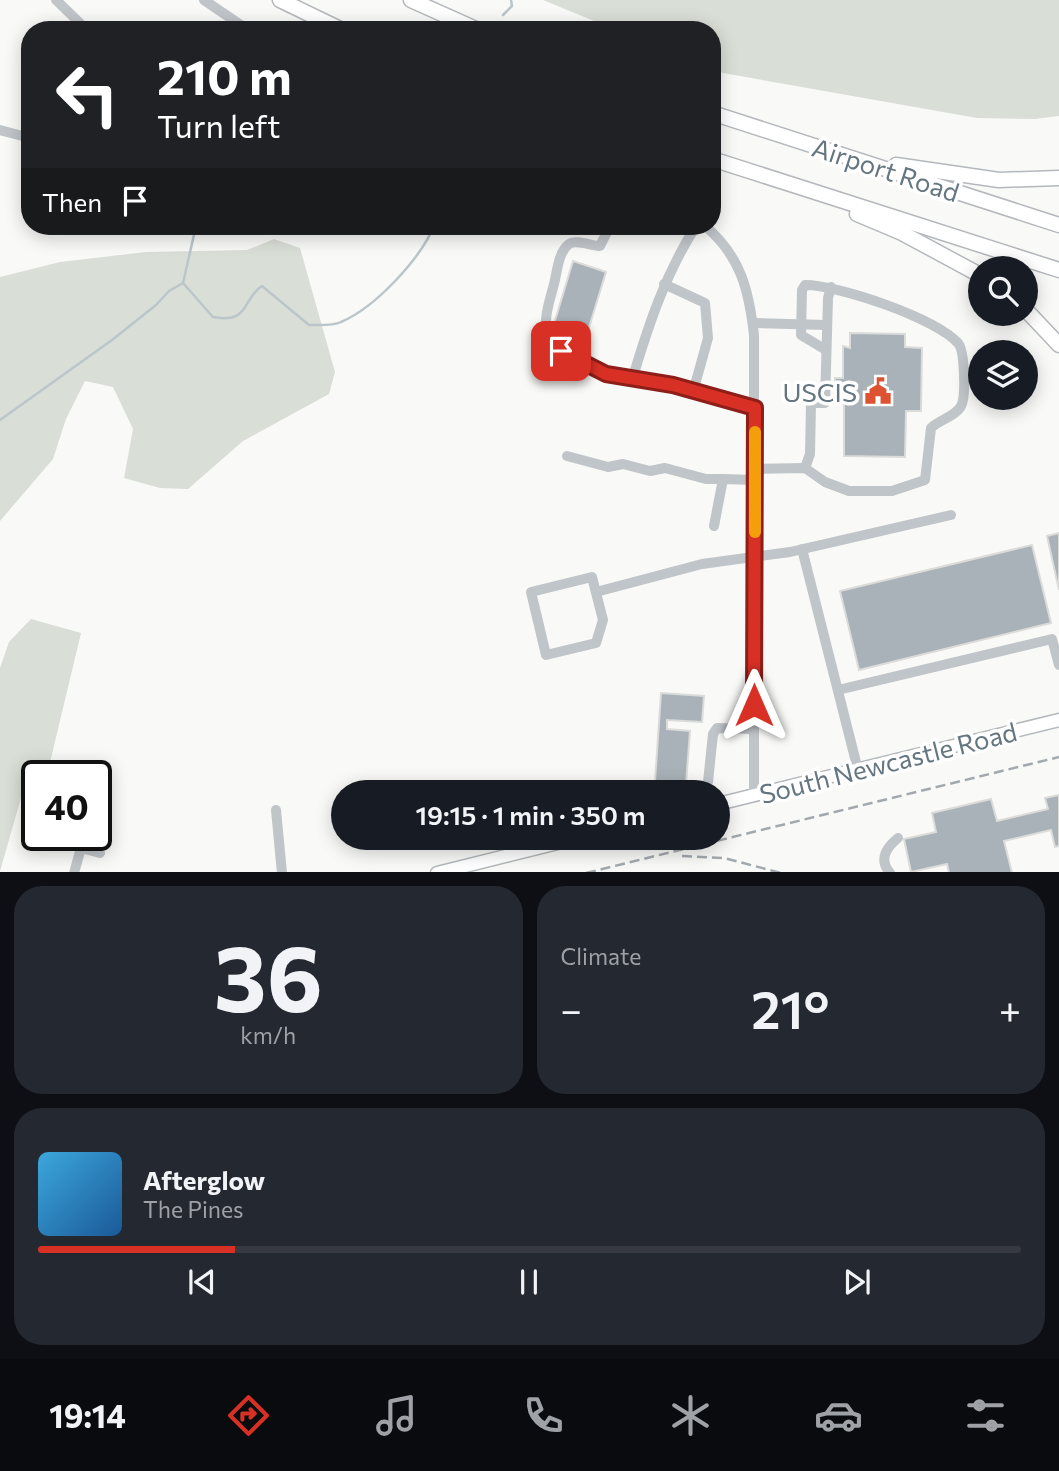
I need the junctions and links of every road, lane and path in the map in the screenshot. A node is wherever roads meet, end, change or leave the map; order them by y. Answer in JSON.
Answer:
{"nodes":[{"id":1,"x":56,"y":0,"type":"edge"},
{"id":2,"x":204,"y":0,"type":"edge"},
{"id":3,"x":280,"y":0,"type":"edge"},
{"id":4,"x":411,"y":0,"type":"edge"},
{"id":5,"x":78,"y":21,"type":"edge"},
{"id":6,"x":235,"y":21,"type":"edge"},
{"id":7,"x":323,"y":21,"type":"edge"},
{"id":8,"x":458,"y":21,"type":"edge"},
{"id":9,"x":721,"y":116,"type":"edge"},
{"id":10,"x":0,"y":130,"type":"edge"},
{"id":11,"x":21,"y":136,"type":"edge"},
{"id":12,"x":850,"y":158,"type":"junction"},
{"id":13,"x":721,"y":162,"type":"edge"},
{"id":14,"x":751,"y":172,"type":"junction"},
{"id":15,"x":1059,"y":178,"type":"edge"},
{"id":16,"x":1059,"y":225,"type":"edge"},
{"id":17,"x":606,"y":235,"type":"edge"},
{"id":18,"x":690,"y":235,"type":"edge"},
{"id":19,"x":714,"y":235,"type":"edge"},
{"id":20,"x":968,"y":269,"type":"edge"},
{"id":21,"x":1059,"y":270,"type":"edge"},
{"id":22,"x":664,"y":284,"type":"junction"},
{"id":23,"x":831,"y":287,"type":"junction"},
{"id":24,"x":753,"y":323,"type":"junction"},
{"id":25,"x":1038,"y":323,"type":"edge"},
{"id":26,"x":802,"y":324,"type":"junction"},
{"id":27,"x":826,"y":325,"type":"junction"},
{"id":28,"x":1059,"y":345,"type":"edge"},
{"id":29,"x":826,"y":350,"type":"junction"},
{"id":30,"x":634,"y":377,"type":"junction"},
{"id":31,"x":693,"y":392,"type":"junction"},
{"id":32,"x":755,"y":408,"type":"junction"},
{"id":33,"x":567,"y":456,"type":"dead end"},
{"id":34,"x":805,"y":468,"type":"junction"},
{"id":35,"x":755,"y":475,"type":"junction"},
{"id":36,"x":723,"y":479,"type":"junction"},
{"id":37,"x":951,"y":515,"type":"dead end"},
{"id":38,"x":714,"y":526,"type":"dead end"},
{"id":39,"x":802,"y":549,"type":"junction"},
{"id":40,"x":754,"y":558,"type":"junction"},
{"id":41,"x":596,"y":592,"type":"junction"},
{"id":42,"x":1059,"y":665,"type":"edge"},
{"id":43,"x":838,"y":691,"type":"junction"},
{"id":44,"x":1059,"y":720,"type":"edge"},
{"id":45,"x":754,"y":729,"type":"junction"},
{"id":46,"x":858,"y":770,"type":"junction"},
{"id":47,"x":708,"y":780,"type":"edge"},
{"id":48,"x":754,"y":795,"type":"junction"},
{"id":49,"x":730,"y":801,"type":"edge"},
{"id":50,"x":276,"y":810,"type":"dead end"},
{"id":51,"x":898,"y":838,"type":"dead end"},
{"id":52,"x":530,"y":850,"type":"edge"},
{"id":53,"x":100,"y":853,"type":"dead end"},
{"id":54,"x":74,"y":872,"type":"edge"},
{"id":55,"x":282,"y":872,"type":"edge"},
{"id":56,"x":441,"y":872,"type":"edge"},
{"id":57,"x":890,"y":872,"type":"edge"}],
"edges":[{"from":1,"to":5,"type":"street"},
{"from":2,"to":6,"type":"street"},
{"from":3,"to":7,"type":"highway"},
{"from":4,"to":8,"type":"highway"},
{"from":9,"to":12,"type":"highway","name":"Airport Road"},
{"from":10,"to":11,"type":"street"},
{"from":12,"to":15,"type":"highway"},
{"from":12,"to":16,"type":"highway","name":"Airport Road"},
{"from":13,"to":14,"type":"highway","name":"Airport Road"},
{"from":14,"to":20,"type":"highway"},
{"from":14,"to":21,"type":"highway","name":"Airport Road"},
{"from":17,"to":30,"type":"street"},
{"from":18,"to":22,"type":"street"},
{"from":19,"to":24,"type":"street"},
{"from":22,"to":30,"type":"street"},
{"from":22,"to":31,"type":"street"},
{"from":23,"to":26,"type":"street"},
{"from":23,"to":27,"type":"street"},
{"from":23,"to":34,"type":"street"},
{"from":24,"to":26,"type":"street"},
{"from":24,"to":32,"type":"street"},
{"from":25,"to":28,"type":"highway"},
{"from":26,"to":27,"type":"street"},
{"from":26,"to":29,"type":"street"},
{"from":27,"to":29,"type":"street"},
{"from":29,"to":34,"type":"street"},
{"from":30,"to":31,"type":"street"},
{"from":31,"to":32,"type":"street"},
{"from":32,"to":35,"type":"street"},
{"from":33,"to":36,"type":"street"},
{"from":34,"to":35,"type":"street"},
{"from":35,"to":36,"type":"street"},
{"from":35,"to":40,"type":"street"},
{"from":36,"to":38,"type":"street"},
{"from":37,"to":39,"type":"street"},
{"from":39,"to":40,"type":"street"},
{"from":39,"to":43,"type":"street"},
{"from":40,"to":41,"type":"street"},
{"from":40,"to":45,"type":"street"},
{"from":41,"to":41,"type":"street"},
{"from":42,"to":43,"type":"street"},
{"from":43,"to":46,"type":"street"},
{"from":44,"to":46,"type":"main road","name":"South Newcastle Road"},
{"from":45,"to":47,"type":"street"},
{"from":45,"to":48,"type":"street"},
{"from":46,"to":48,"type":"main road","name":"South Newcastle Road"},
{"from":48,"to":49,"type":"main road","name":"South Newcastle Road"},
{"from":50,"to":55,"type":"street"},
{"from":51,"to":57,"type":"street"},
{"from":52,"to":56,"type":"main road"},
{"from":53,"to":54,"type":"street"}]}
